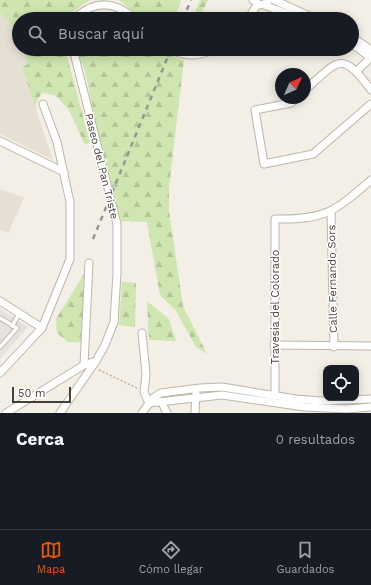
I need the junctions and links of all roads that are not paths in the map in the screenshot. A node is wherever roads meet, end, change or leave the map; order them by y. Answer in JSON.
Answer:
{"nodes":[{"id":1,"x":274,"y":0,"type":"edge"},
{"id":2,"x":261,"y":2,"type":"edge"},
{"id":3,"x":79,"y":12,"type":"edge"},
{"id":4,"x":127,"y":12,"type":"edge"},
{"id":5,"x":253,"y":12,"type":"edge"},
{"id":6,"x":285,"y":12,"type":"edge"},
{"id":7,"x":301,"y":12,"type":"edge"},
{"id":8,"x":359,"y":42,"type":"edge"},
{"id":9,"x":359,"y":49,"type":"edge"},
{"id":10,"x":371,"y":50,"type":"edge"},
{"id":11,"x":74,"y":56,"type":"edge"},
{"id":12,"x":371,"y":58,"type":"edge"},
{"id":13,"x":357,"y":71,"type":"junction"},
{"id":14,"x":311,"y":85,"type":"edge"},
{"id":15,"x":371,"y":90,"type":"edge"},
{"id":16,"x":43,"y":104,"type":"dead end"},
{"id":17,"x":286,"y":104,"type":"edge"},
{"id":18,"x":371,"y":104,"type":"edge"},
{"id":19,"x":0,"y":141,"type":"edge"},
{"id":20,"x":64,"y":172,"type":"junction"},
{"id":21,"x":371,"y":180,"type":"edge"},
{"id":22,"x":331,"y":212,"type":"junction"},
{"id":23,"x":89,"y":263,"type":"dead end"},
{"id":24,"x":0,"y":301,"type":"edge"},
{"id":25,"x":19,"y":314,"type":"junction"},
{"id":26,"x":0,"y":318,"type":"edge"},
{"id":27,"x":12,"y":326,"type":"junction"},
{"id":28,"x":42,"y":328,"type":"junction"},
{"id":29,"x":142,"y":333,"type":"dead end"},
{"id":30,"x":274,"y":345,"type":"junction"},
{"id":31,"x":371,"y":346,"type":"edge"},
{"id":32,"x":0,"y":347,"type":"edge"},
{"id":33,"x":334,"y":347,"type":"junction"},
{"id":34,"x":84,"y":364,"type":"junction"},
{"id":35,"x":94,"y":364,"type":"junction"},
{"id":36,"x":0,"y":373,"type":"edge"},
{"id":37,"x":196,"y":388,"type":"junction"},
{"id":38,"x":275,"y":395,"type":"junction"},
{"id":39,"x":196,"y":397,"type":"junction"},
{"id":40,"x":371,"y":399,"type":"edge"},
{"id":41,"x":149,"y":403,"type":"junction"},
{"id":42,"x":162,"y":403,"type":"junction"},
{"id":43,"x":371,"y":407,"type":"edge"},
{"id":44,"x":296,"y":410,"type":"edge"},
{"id":45,"x":346,"y":411,"type":"edge"},
{"id":46,"x":6,"y":413,"type":"edge"},
{"id":47,"x":60,"y":413,"type":"edge"},
{"id":48,"x":142,"y":413,"type":"edge"},
{"id":49,"x":167,"y":413,"type":"edge"},
{"id":50,"x":195,"y":413,"type":"edge"}],
"edges":[{"from":1,"to":7,"type":"street"},
{"from":2,"to":5,"type":"street"},
{"from":2,"to":6,"type":"street"},
{"from":3,"to":4,"type":"street"},
{"from":8,"to":10,"type":"street"},
{"from":9,"to":12,"type":"street"},
{"from":11,"to":35,"type":"street","name":"Paseo del Pan Triste"},
{"from":12,"to":13,"type":"street"},
{"from":13,"to":14,"type":"street"},
{"from":13,"to":15,"type":"street"},
{"from":16,"to":20,"type":"street"},
{"from":17,"to":18,"type":"street"},
{"from":19,"to":20,"type":"street"},
{"from":20,"to":28,"type":"street"},
{"from":21,"to":22,"type":"street"},
{"from":22,"to":30,"type":"street","name":"Travesía del Colorado"},
{"from":22,"to":33,"type":"street","name":"Calle Fernando Sors"},
{"from":23,"to":34,"type":"street"},
{"from":24,"to":25,"type":"street"},
{"from":25,"to":27,"type":"lane"},
{"from":25,"to":28,"type":"street"},
{"from":26,"to":27,"type":"lane"},
{"from":27,"to":32,"type":"lane"},
{"from":28,"to":36,"type":"street"},
{"from":29,"to":41,"type":"street"},
{"from":30,"to":33,"type":"street"},
{"from":30,"to":38,"type":"street","name":"Travesía del Colorado"},
{"from":31,"to":33,"type":"street"},
{"from":34,"to":35,"type":"street"},
{"from":34,"to":46,"type":"street"},
{"from":35,"to":47,"type":"street","name":"Paseo del Pan Triste"},
{"from":37,"to":38,"type":"street"},
{"from":37,"to":39,"type":"street"},
{"from":37,"to":41,"type":"street"},
{"from":38,"to":40,"type":"street"},
{"from":39,"to":42,"type":"street"},
{"from":39,"to":44,"type":"street"},
{"from":39,"to":50,"type":"street"},
{"from":41,"to":42,"type":"street"},
{"from":41,"to":48,"type":"street"},
{"from":42,"to":49,"type":"street"},
{"from":43,"to":45,"type":"street"},
{"from":44,"to":45,"type":"street"}]}
